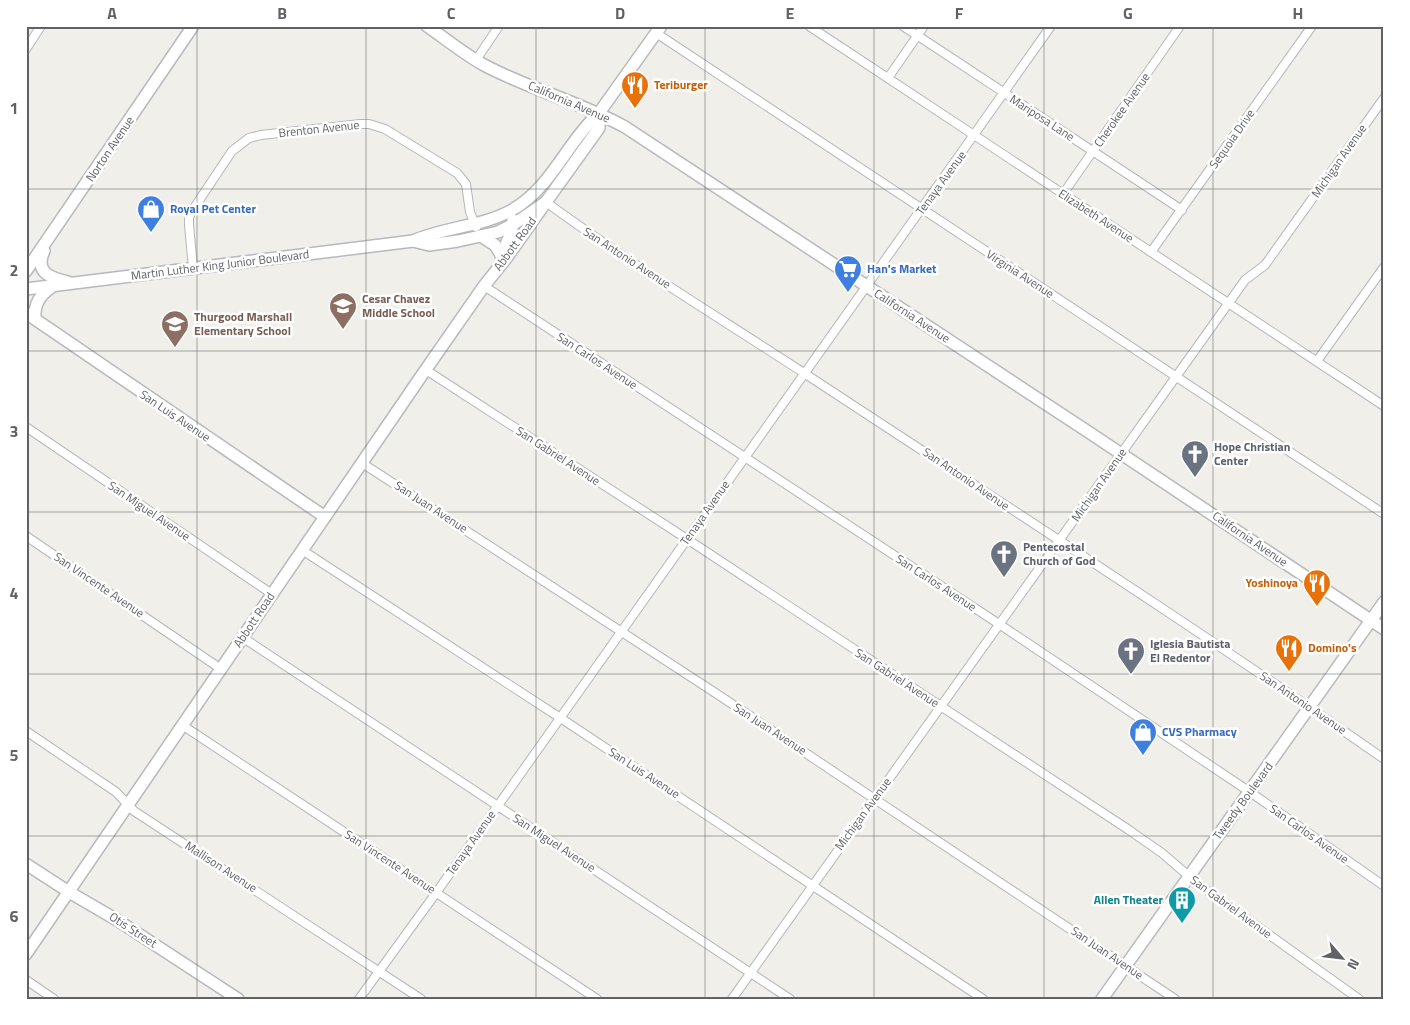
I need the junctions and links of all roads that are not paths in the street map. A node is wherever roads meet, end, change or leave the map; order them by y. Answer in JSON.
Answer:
{"nodes":[{"id":1,"x":41,"y":26,"type":"edge"},
{"id":2,"x":193,"y":26,"type":"edge"},
{"id":3,"x":427,"y":26,"type":"edge"},
{"id":4,"x":499,"y":26,"type":"edge"},
{"id":5,"x":809,"y":26,"type":"edge"},
{"id":6,"x":903,"y":26,"type":"edge"},
{"id":7,"x":924,"y":26,"type":"edge"},
{"id":8,"x":1052,"y":26,"type":"edge"},
{"id":9,"x":1180,"y":26,"type":"edge"},
{"id":10,"x":1312,"y":26,"type":"edge"},
{"id":11,"x":658,"y":30,"type":"edge"},
{"id":12,"x":918,"y":36,"type":"junction"},
{"id":13,"x":26,"y":49,"type":"edge"},
{"id":14,"x":476,"y":60,"type":"junction"},
{"id":15,"x":888,"y":78,"type":"junction"},
{"id":16,"x":1005,"y":93,"type":"junction"},
{"id":17,"x":1384,"y":98,"type":"edge"},
{"id":18,"x":599,"y":114,"type":"junction"},
{"id":19,"x":975,"y":136,"type":"junction"},
{"id":20,"x":1093,"y":151,"type":"junction"},
{"id":21,"x":1064,"y":194,"type":"junction"},
{"id":22,"x":546,"y":202,"type":"junction"},
{"id":23,"x":922,"y":209,"type":"junction"},
{"id":24,"x":512,"y":210,"type":"junction"},
{"id":25,"x":1182,"y":210,"type":"junction"},
{"id":26,"x":474,"y":223,"type":"junction"},
{"id":27,"x":514,"y":224,"type":"junction"},
{"id":28,"x":52,"y":234,"type":"junction"},
{"id":29,"x":481,"y":236,"type":"junction"},
{"id":30,"x":413,"y":241,"type":"junction"},
{"id":31,"x":1151,"y":252,"type":"junction"},
{"id":32,"x":502,"y":256,"type":"junction"},
{"id":33,"x":1384,"y":267,"type":"edge"},
{"id":34,"x":193,"y":268,"type":"junction"},
{"id":35,"x":26,"y":271,"type":"edge"},
{"id":36,"x":74,"y":283,"type":"junction"},
{"id":37,"x":53,"y":286,"type":"junction"},
{"id":38,"x":484,"y":286,"type":"junction"},
{"id":39,"x":867,"y":286,"type":"junction"},
{"id":40,"x":26,"y":289,"type":"edge"},
{"id":41,"x":1228,"y":303,"type":"junction"},
{"id":42,"x":31,"y":316,"type":"edge"},
{"id":43,"x":1317,"y":362,"type":"junction"},
{"id":44,"x":426,"y":370,"type":"junction"},
{"id":45,"x":804,"y":373,"type":"junction"},
{"id":46,"x":1176,"y":377,"type":"junction"},
{"id":47,"x":1384,"y":406,"type":"edge"},
{"id":48,"x":26,"y":427,"type":"edge"},
{"id":49,"x":1121,"y":454,"type":"junction"},
{"id":50,"x":744,"y":457,"type":"junction"},
{"id":51,"x":362,"y":463,"type":"junction"},
{"id":52,"x":1384,"y":514,"type":"edge"},
{"id":53,"x":325,"y":517,"type":"junction"},
{"id":54,"x":26,"y":536,"type":"edge"},
{"id":55,"x":687,"y":539,"type":"junction"},
{"id":56,"x":1058,"y":541,"type":"junction"},
{"id":57,"x":302,"y":550,"type":"junction"},
{"id":58,"x":272,"y":594,"type":"junction"},
{"id":59,"x":1384,"y":602,"type":"edge"},
{"id":60,"x":1371,"y":620,"type":"junction"},
{"id":61,"x":999,"y":624,"type":"junction"},
{"id":62,"x":1384,"y":629,"type":"edge"},
{"id":63,"x":621,"y":631,"type":"junction"},
{"id":64,"x":242,"y":637,"type":"junction"},
{"id":65,"x":221,"y":669,"type":"junction"},
{"id":66,"x":940,"y":706,"type":"junction"},
{"id":67,"x":1310,"y":707,"type":"junction"},
{"id":68,"x":559,"y":717,"type":"junction"},
{"id":69,"x":182,"y":725,"type":"junction"},
{"id":70,"x":26,"y":731,"type":"edge"},
{"id":71,"x":1384,"y":759,"type":"edge"},
{"id":72,"x":1250,"y":792,"type":"junction"},
{"id":73,"x":875,"y":798,"type":"junction"},
{"id":74,"x":128,"y":805,"type":"junction"},
{"id":75,"x":498,"y":805,"type":"junction"},
{"id":76,"x":26,"y":864,"type":"edge"},
{"id":77,"x":1189,"y":876,"type":"junction"},
{"id":78,"x":813,"y":885,"type":"junction"},
{"id":79,"x":1384,"y":886,"type":"edge"},
{"id":80,"x":68,"y":892,"type":"junction"},
{"id":81,"x":436,"y":892,"type":"junction"},
{"id":82,"x":26,"y":954,"type":"edge"},
{"id":83,"x":1126,"y":965,"type":"junction"},
{"id":84,"x":378,"y":971,"type":"junction"},
{"id":85,"x":751,"y":972,"type":"junction"},
{"id":86,"x":26,"y":980,"type":"edge"},
{"id":87,"x":54,"y":999,"type":"edge"},
{"id":88,"x":238,"y":999,"type":"edge"},
{"id":89,"x":358,"y":999,"type":"edge"},
{"id":90,"x":421,"y":999,"type":"edge"},
{"id":91,"x":597,"y":999,"type":"edge"},
{"id":92,"x":732,"y":999,"type":"edge"},
{"id":93,"x":790,"y":999,"type":"edge"},
{"id":94,"x":983,"y":999,"type":"edge"},
{"id":95,"x":1102,"y":999,"type":"edge"},
{"id":96,"x":1175,"y":999,"type":"edge"},
{"id":97,"x":1359,"y":999,"type":"edge"}],
"edges":[{"from":1,"to":13,"type":"street"},
{"from":2,"to":28,"type":"main road","name":"Norton Avenue"},
{"from":3,"to":14,"type":"main road","name":"California Avenue"},
{"from":4,"to":14,"type":"street"},
{"from":5,"to":15,"type":"street","name":"Elizabeth Avenue"},
{"from":6,"to":12,"type":"street","name":"Mariposa Lane"},
{"from":7,"to":12,"type":"street"},
{"from":8,"to":16,"type":"street","name":"Tenaya Avenue"},
{"from":9,"to":20,"type":"street","name":"Cherokee Avenue"},
{"from":10,"to":25,"type":"street","name":"Sequoia Drive"},
{"from":11,"to":18,"type":"main road","name":"Martin Luther King Junior Boulevard"},
{"from":11,"to":23,"type":"street","name":"Virginia Avenue"},
{"from":12,"to":15,"type":"street"},
{"from":12,"to":16,"type":"street","name":"Mariposa Lane"},
{"from":14,"to":18,"type":"main road","name":"California Avenue"},
{"from":15,"to":19,"type":"street","name":"Elizabeth Avenue"},
{"from":16,"to":19,"type":"street","name":"Tenaya Avenue"},
{"from":16,"to":20,"type":"street","name":"Mariposa Lane"},
{"from":17,"to":41,"type":"street","name":"Michigan Avenue"},
{"from":18,"to":22,"type":"main road","name":"Martin Luther King Junior Boulevard"},
{"from":18,"to":24,"type":"main road","name":"Martin Luther King Junior Boulevard"},
{"from":18,"to":39,"type":"main road","name":"California Avenue"},
{"from":19,"to":21,"type":"street","name":"Elizabeth Avenue"},
{"from":19,"to":23,"type":"street","name":"Tenaya Avenue"},
{"from":20,"to":21,"type":"street","name":"Cherokee Avenue"},
{"from":20,"to":25,"type":"street","name":"Mariposa Lane"},
{"from":21,"to":31,"type":"street","name":"Elizabeth Avenue"},
{"from":22,"to":27,"type":"main road","name":"Martin Luther King Junior Boulevard"},
{"from":22,"to":38,"type":"main road","name":"Abbott Road"},
{"from":22,"to":45,"type":"street","name":"San Antonio Avenue"},
{"from":23,"to":39,"type":"street","name":"Tenaya Avenue"},
{"from":23,"to":46,"type":"street","name":"Virginia Avenue"},
{"from":24,"to":26,"type":"main road","name":"Martin Luther King Junior Boulevard"},
{"from":24,"to":27,"type":"main road","name":"Abbott Road"},
{"from":25,"to":31,"type":"street","name":"Sequoia Drive"},
{"from":26,"to":29,"type":"street","name":"Brenton Avenue"},
{"from":26,"to":30,"type":"main road","name":"Martin Luther King Junior Boulevard"},
{"from":26,"to":34,"type":"street","name":"Brenton Avenue"},
{"from":27,"to":29,"type":"main road","name":"Martin Luther King Junior Boulevard"},
{"from":27,"to":32,"type":"main road","name":"Abbott Road"},
{"from":28,"to":35,"type":"main road","name":"Norton Avenue"},
{"from":28,"to":36,"type":"main road"},
{"from":29,"to":30,"type":"main road","name":"Martin Luther King Junior Boulevard"},
{"from":29,"to":32,"type":"main road"},
{"from":30,"to":34,"type":"main road","name":"Martin Luther King Junior Boulevard"},
{"from":31,"to":41,"type":"street","name":"Elizabeth Avenue"},
{"from":32,"to":38,"type":"main road","name":"Abbott Road"},
{"from":33,"to":43,"type":"street"},
{"from":34,"to":36,"type":"main road","name":"Martin Luther King Junior Boulevard"},
{"from":36,"to":37,"type":"main road","name":"Martin Luther King Junior Boulevard"},
{"from":37,"to":40,"type":"main road","name":"Martin Luther King Junior Boulevard"},
{"from":37,"to":42,"type":"main road"},
{"from":38,"to":44,"type":"main road","name":"Abbott Road"},
{"from":38,"to":50,"type":"street","name":"San Carlos Avenue"},
{"from":39,"to":45,"type":"street","name":"Tenaya Avenue"},
{"from":39,"to":49,"type":"main road","name":"California Avenue"},
{"from":41,"to":43,"type":"street","name":"Elizabeth Avenue"},
{"from":41,"to":46,"type":"street","name":"Michigan Avenue"},
{"from":42,"to":53,"type":"main road","name":"San Luis Avenue"},
{"from":43,"to":47,"type":"street","name":"Elizabeth Avenue"},
{"from":44,"to":51,"type":"main road","name":"Abbott Road"},
{"from":44,"to":55,"type":"street","name":"San Gabriel Avenue"},
{"from":45,"to":50,"type":"street","name":"Tenaya Avenue"},
{"from":45,"to":56,"type":"street","name":"San Antonio Avenue"},
{"from":46,"to":49,"type":"street","name":"Michigan Avenue"},
{"from":46,"to":52,"type":"street","name":"Virginia Avenue"},
{"from":48,"to":58,"type":"street","name":"San Miguel Avenue"},
{"from":49,"to":56,"type":"street","name":"Michigan Avenue"},
{"from":49,"to":60,"type":"main road","name":"California Avenue"},
{"from":50,"to":55,"type":"street","name":"Tenaya Avenue"},
{"from":50,"to":61,"type":"street","name":"San Carlos Avenue"},
{"from":51,"to":53,"type":"main road","name":"Abbott Road"},
{"from":51,"to":63,"type":"street","name":"San Juan Avenue"},
{"from":53,"to":57,"type":"main road","name":"Abbott Road"},
{"from":54,"to":65,"type":"street","name":"San Vincente Avenue"},
{"from":55,"to":63,"type":"street","name":"Tenaya Avenue"},
{"from":55,"to":66,"type":"street","name":"San Gabriel Avenue"},
{"from":56,"to":61,"type":"street","name":"Michigan Avenue"},
{"from":56,"to":67,"type":"street","name":"San Antonio Avenue"},
{"from":57,"to":58,"type":"main road","name":"Abbott Road"},
{"from":57,"to":68,"type":"street","name":"San Luis Avenue"},
{"from":58,"to":64,"type":"main road","name":"Abbott Road"},
{"from":59,"to":60,"type":"main road","name":"Tweedy Boulevard"},
{"from":60,"to":62,"type":"main road","name":"California Avenue"},
{"from":60,"to":67,"type":"main road","name":"Tweedy Boulevard"},
{"from":61,"to":66,"type":"street","name":"Michigan Avenue"},
{"from":61,"to":72,"type":"street","name":"San Carlos Avenue"},
{"from":63,"to":68,"type":"street","name":"Tenaya Avenue"},
{"from":63,"to":73,"type":"street","name":"San Juan Avenue"},
{"from":64,"to":65,"type":"main road","name":"Abbott Road"},
{"from":64,"to":75,"type":"street","name":"San Miguel Avenue"},
{"from":65,"to":69,"type":"main road","name":"Abbott Road"},
{"from":66,"to":73,"type":"street","name":"Michigan Avenue"},
{"from":66,"to":77,"type":"street","name":"San Gabriel Avenue"},
{"from":67,"to":71,"type":"street","name":"San Antonio Avenue"},
{"from":67,"to":72,"type":"main road","name":"Tweedy Boulevard"},
{"from":68,"to":75,"type":"street","name":"Tenaya Avenue"},
{"from":68,"to":78,"type":"street","name":"San Luis Avenue"},
{"from":69,"to":74,"type":"main road","name":"Abbott Road"},
{"from":69,"to":81,"type":"street","name":"San Vincente Avenue"},
{"from":70,"to":74,"type":"street","name":"Mallison Avenue"},
{"from":72,"to":77,"type":"main road","name":"Tweedy Boulevard"},
{"from":72,"to":79,"type":"street","name":"San Carlos Avenue"},
{"from":73,"to":78,"type":"street","name":"Michigan Avenue"},
{"from":73,"to":83,"type":"street","name":"San Juan Avenue"},
{"from":74,"to":80,"type":"main road","name":"Abbott Road"},
{"from":74,"to":84,"type":"street","name":"Mallison Avenue"},
{"from":75,"to":81,"type":"street","name":"Tenaya Avenue"},
{"from":75,"to":85,"type":"street","name":"San Miguel Avenue"},
{"from":76,"to":80,"type":"main road","name":"Otis Street"},
{"from":77,"to":83,"type":"main road","name":"Tweedy Boulevard"},
{"from":77,"to":97,"type":"street","name":"San Gabriel Avenue"},
{"from":78,"to":85,"type":"street","name":"Michigan Avenue"},
{"from":78,"to":94,"type":"street","name":"San Luis Avenue"},
{"from":80,"to":82,"type":"main road","name":"Abbott Road"},
{"from":80,"to":88,"type":"main road","name":"Otis Street"},
{"from":81,"to":84,"type":"street","name":"Tenaya Avenue"},
{"from":81,"to":91,"type":"street","name":"San Vincente Avenue"},
{"from":83,"to":95,"type":"main road","name":"Tweedy Boulevard"},
{"from":83,"to":96,"type":"street","name":"San Juan Avenue"},
{"from":84,"to":89,"type":"street","name":"Tenaya Avenue"},
{"from":84,"to":90,"type":"street","name":"Mallison Avenue"},
{"from":85,"to":92,"type":"street","name":"Michigan Avenue"},
{"from":85,"to":93,"type":"street","name":"San Miguel Avenue"},
{"from":86,"to":87,"type":"street"}]}
